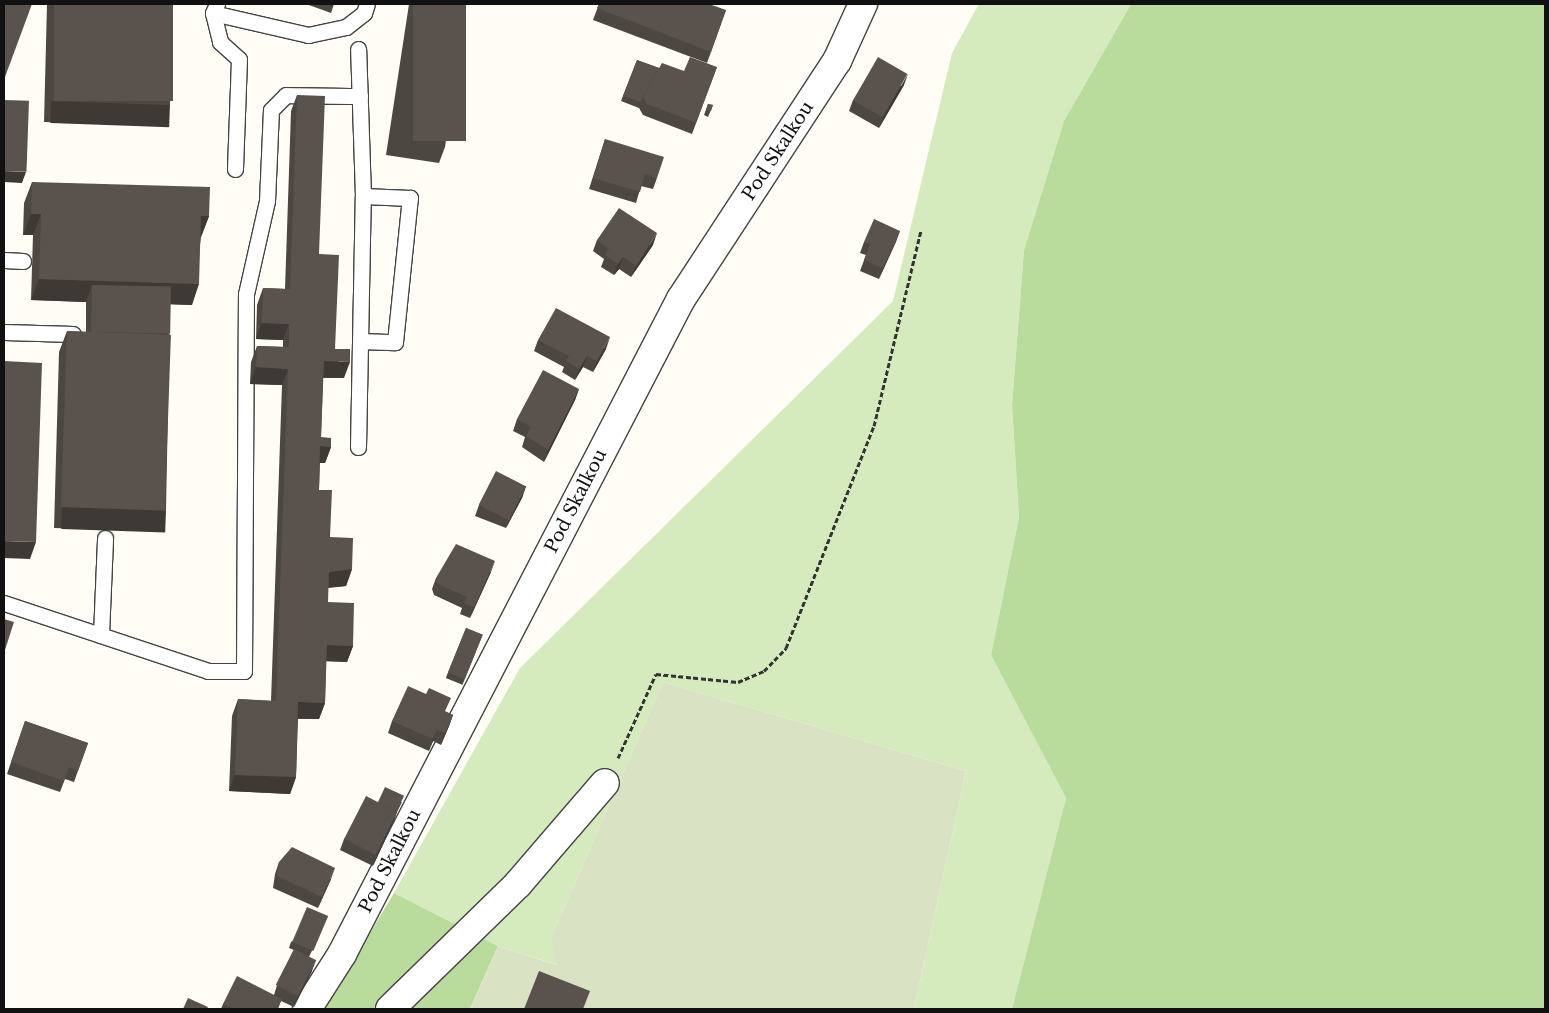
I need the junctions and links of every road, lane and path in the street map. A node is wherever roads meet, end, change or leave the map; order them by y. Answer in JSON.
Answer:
{"nodes":[{"id":1,"x":367,"y":4,"type":"edge"},
{"id":2,"x":863,"y":4,"type":"edge"},
{"id":3,"x":215,"y":8,"type":"edge"},
{"id":4,"x":358,"y":50,"type":"dead end"},
{"id":5,"x":360,"y":96,"type":"junction"},
{"id":6,"x":235,"y":169,"type":"dead end"},
{"id":7,"x":363,"y":196,"type":"junction"},
{"id":8,"x":921,"y":230,"type":"dead end"},
{"id":9,"x":4,"y":260,"type":"edge"},
{"id":10,"x":23,"y":261,"type":"dead end"},
{"id":11,"x":4,"y":332,"type":"edge"},
{"id":12,"x":74,"y":334,"type":"edge"},
{"id":13,"x":360,"y":341,"type":"junction"},
{"id":14,"x":358,"y":447,"type":"dead end"},
{"id":15,"x":105,"y":538,"type":"dead end"},
{"id":16,"x":4,"y":603,"type":"edge"},
{"id":17,"x":101,"y":636,"type":"junction"},
{"id":18,"x":605,"y":783,"type":"joint"},
{"id":19,"x":307,"y":1009,"type":"edge"},
{"id":20,"x":390,"y":1009,"type":"edge"}],
"edges":[{"from":1,"to":3,"type":"lane"},
{"from":2,"to":19,"type":"street","name":"Pod Skalkou"},
{"from":3,"to":6,"type":"lane"},
{"from":4,"to":5,"type":"lane"},
{"from":5,"to":7,"type":"lane"},
{"from":5,"to":17,"type":"lane"},
{"from":7,"to":13,"type":"lane"},
{"from":7,"to":13,"type":"lane"},
{"from":8,"to":18,"type":"path"},
{"from":9,"to":10,"type":"lane"},
{"from":11,"to":12,"type":"lane"},
{"from":13,"to":14,"type":"lane"},
{"from":15,"to":17,"type":"lane"},
{"from":16,"to":17,"type":"lane"},
{"from":18,"to":20,"type":"street"}]}
